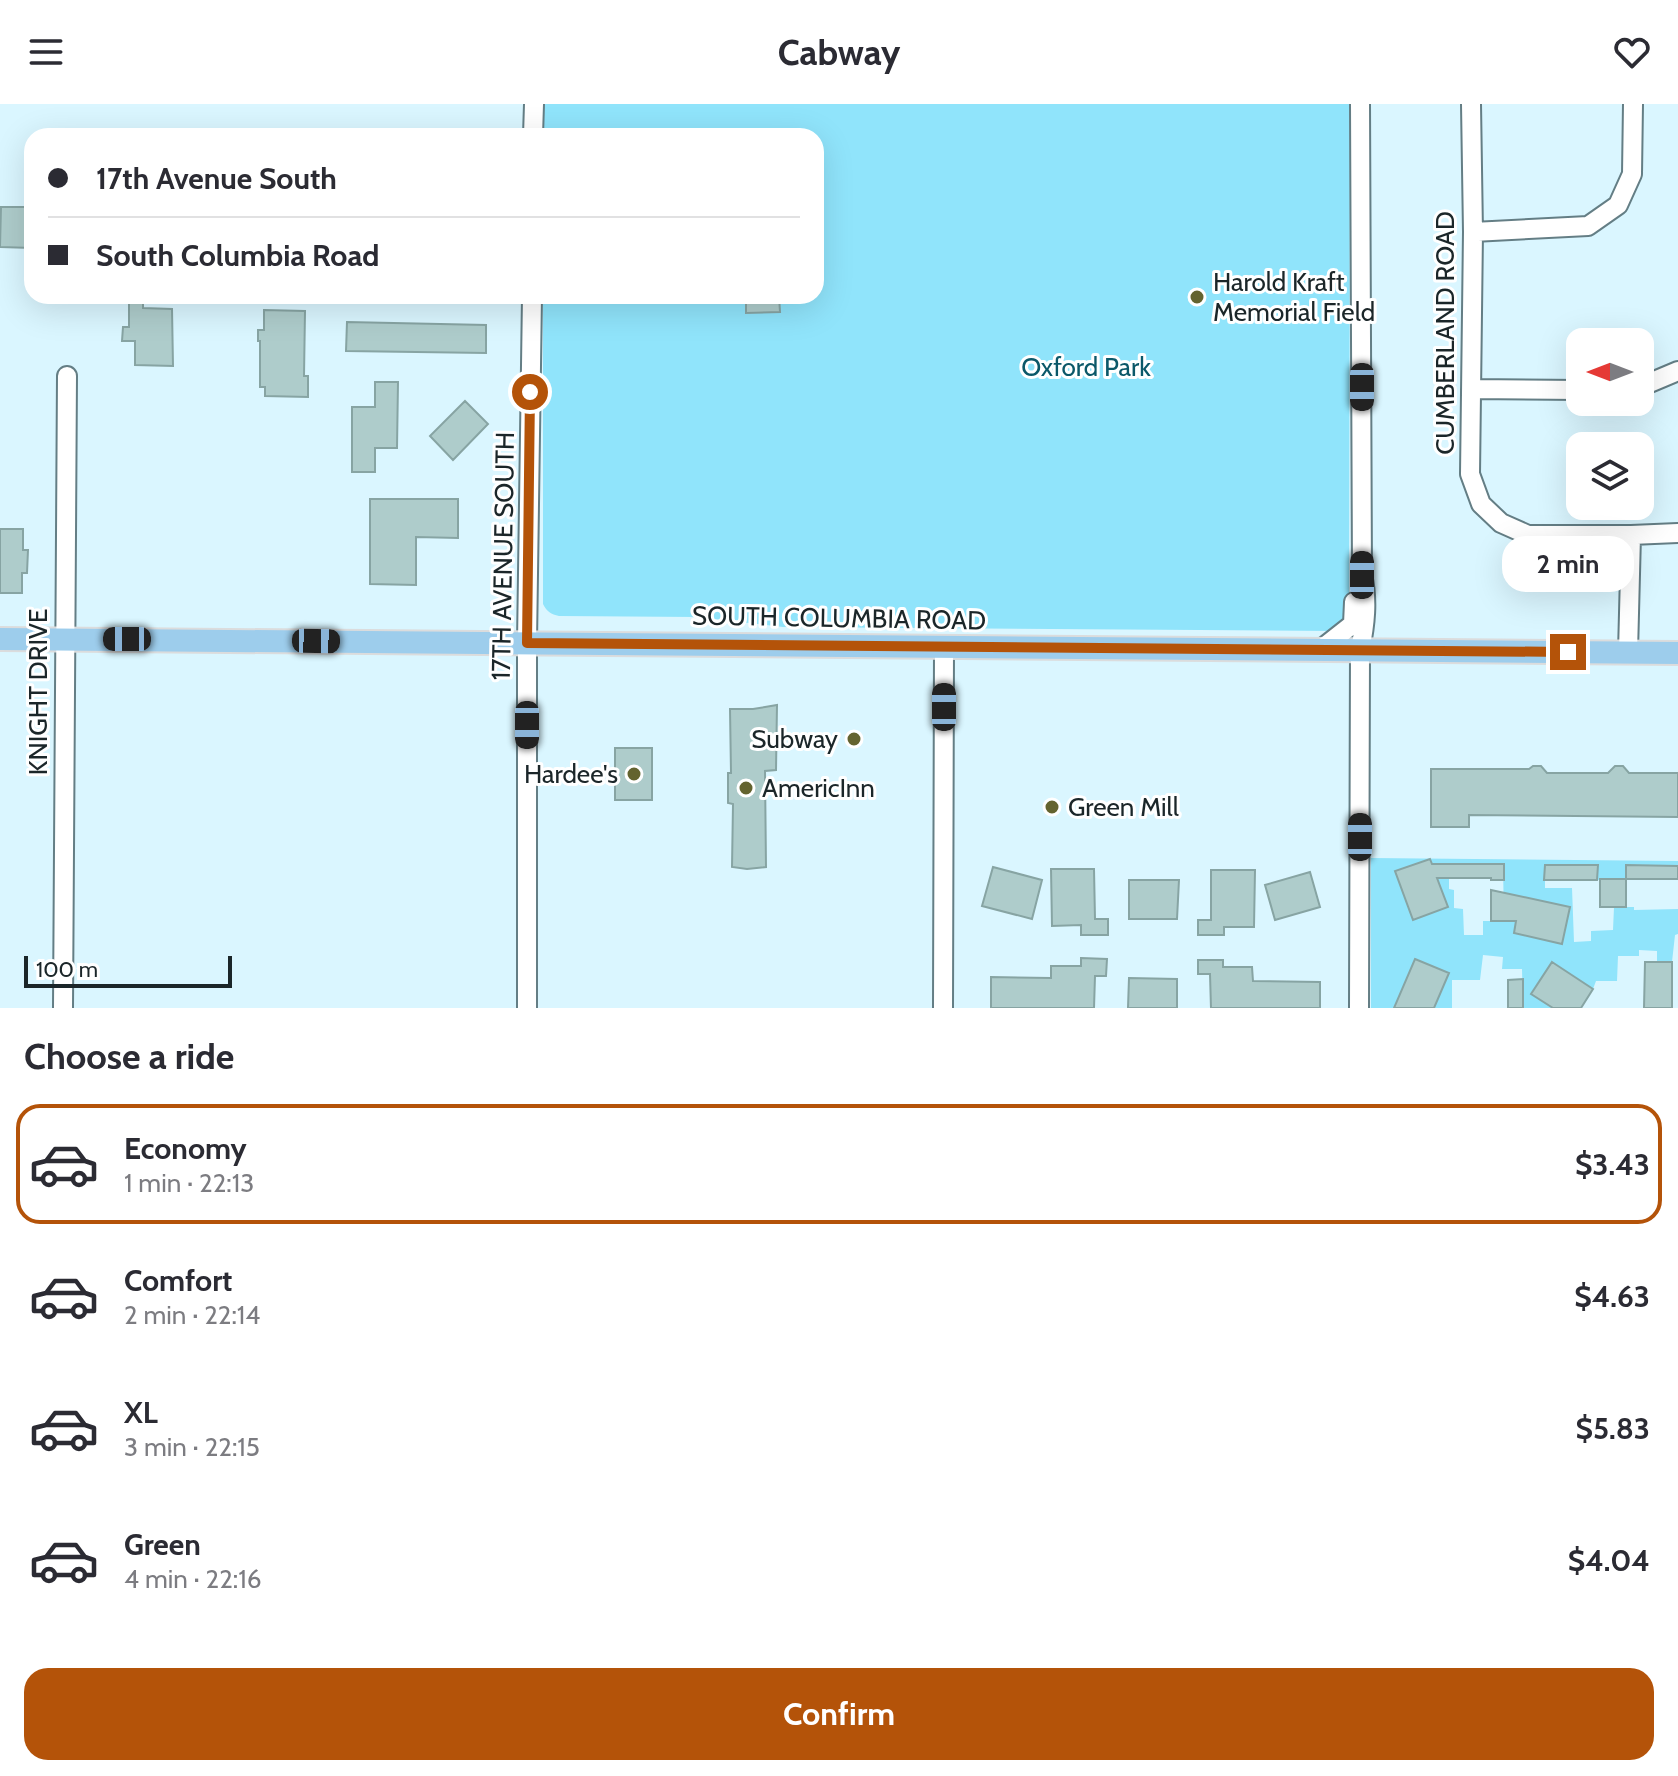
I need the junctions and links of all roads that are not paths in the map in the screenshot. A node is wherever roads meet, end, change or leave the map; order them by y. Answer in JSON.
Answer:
{"nodes":[{"id":1,"x":534,"y":104,"type":"edge"},
{"id":2,"x":1360,"y":104,"type":"edge"},
{"id":3,"x":1471,"y":104,"type":"edge"},
{"id":4,"x":1633,"y":104,"type":"edge"},
{"id":5,"x":533,"y":128,"type":"edge"},
{"id":6,"x":1473,"y":232,"type":"junction"},
{"id":7,"x":532,"y":304,"type":"edge"},
{"id":8,"x":1678,"y":371,"type":"edge"},
{"id":9,"x":67,"y":376,"type":"dead end"},
{"id":10,"x":1654,"y":381,"type":"edge"},
{"id":11,"x":1471,"y":389,"type":"junction"},
{"id":12,"x":1566,"y":390,"type":"edge"},
{"id":13,"x":1678,"y":533,"type":"edge"},
{"id":14,"x":1631,"y":535,"type":"junction"},
{"id":15,"x":1362,"y":575,"type":"junction"},
{"id":16,"x":0,"y":639,"type":"edge"},
{"id":17,"x":64,"y":639,"type":"junction"},
{"id":18,"x":527,"y":643,"type":"junction"},
{"id":19,"x":944,"y":647,"type":"junction"},
{"id":20,"x":1320,"y":650,"type":"junction"},
{"id":21,"x":1360,"y":650,"type":"junction"},
{"id":22,"x":1628,"y":652,"type":"junction"},
{"id":23,"x":1678,"y":653,"type":"edge"},
{"id":24,"x":63,"y":1008,"type":"edge"},
{"id":25,"x":527,"y":1008,"type":"edge"},
{"id":26,"x":943,"y":1008,"type":"edge"},
{"id":27,"x":1359,"y":1008,"type":"edge"}],
"edges":[{"from":1,"to":5,"type":"street"},
{"from":2,"to":15,"type":"street"},
{"from":3,"to":6,"type":"street","name":"CUMBERLAND ROAD"},
{"from":4,"to":6,"type":"street"},
{"from":6,"to":11,"type":"street","name":"CUMBERLAND ROAD"},
{"from":7,"to":18,"type":"street","name":"17TH AVENUE SOUTH"},
{"from":8,"to":10,"type":"street"},
{"from":9,"to":17,"type":"street","name":"KNIGHT DRIVE"},
{"from":11,"to":12,"type":"street"},
{"from":11,"to":14,"type":"street","name":"CUMBERLAND ROAD"},
{"from":13,"to":14,"type":"street"},
{"from":14,"to":22,"type":"street"},
{"from":15,"to":20,"type":"street"},
{"from":15,"to":21,"type":"street"},
{"from":16,"to":17,"type":"main road","name":"SOUTH COLUMBIA ROAD"},
{"from":17,"to":18,"type":"main road","name":"SOUTH COLUMBIA ROAD"},
{"from":17,"to":24,"type":"street","name":"KNIGHT DRIVE"},
{"from":18,"to":19,"type":"main road","name":"SOUTH COLUMBIA ROAD"},
{"from":18,"to":25,"type":"street","name":"17TH AVENUE SOUTH"},
{"from":19,"to":20,"type":"main road","name":"SOUTH COLUMBIA ROAD"},
{"from":19,"to":26,"type":"street"},
{"from":20,"to":21,"type":"main road","name":"SOUTH COLUMBIA ROAD"},
{"from":21,"to":22,"type":"main road","name":"SOUTH COLUMBIA ROAD"},
{"from":21,"to":27,"type":"street"},
{"from":22,"to":23,"type":"main road","name":"SOUTH COLUMBIA ROAD"}]}
